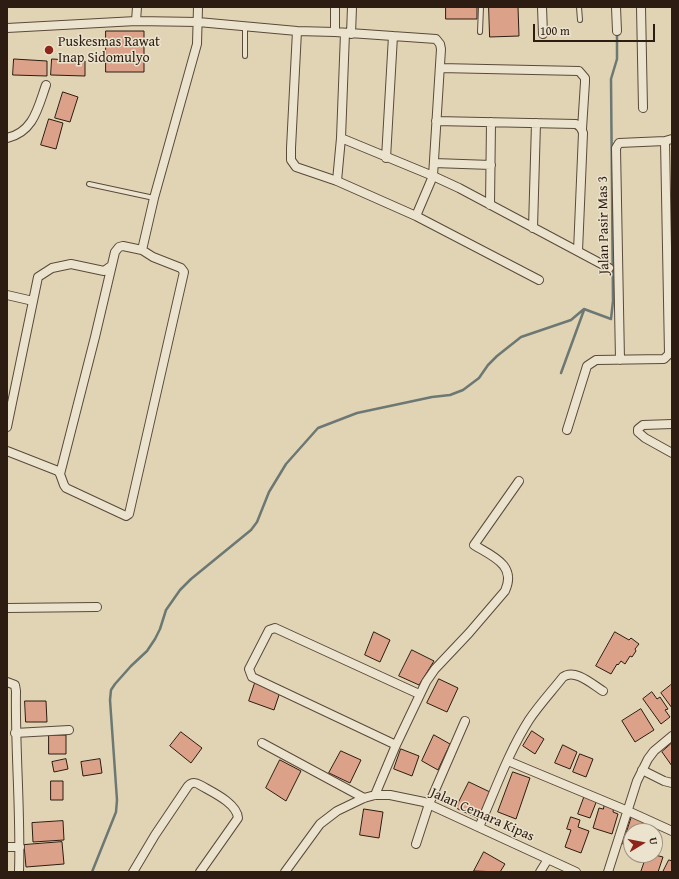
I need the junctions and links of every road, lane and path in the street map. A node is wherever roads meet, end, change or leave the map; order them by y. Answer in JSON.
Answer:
{"nodes":[{"id":1,"x":137,"y":7,"type":"edge"},
{"id":2,"x":198,"y":7,"type":"edge"},
{"id":3,"x":335,"y":7,"type":"edge"},
{"id":4,"x":352,"y":7,"type":"edge"},
{"id":5,"x":481,"y":7,"type":"edge"},
{"id":6,"x":542,"y":7,"type":"edge"},
{"id":7,"x":579,"y":7,"type":"edge"},
{"id":8,"x":616,"y":7,"type":"edge"},
{"id":9,"x":641,"y":7,"type":"edge"},
{"id":10,"x":580,"y":20,"type":"dead end"},
{"id":11,"x":136,"y":21,"type":"junction"},
{"id":12,"x":198,"y":22,"type":"junction"},
{"id":13,"x":245,"y":26,"type":"junction"},
{"id":14,"x":7,"y":28,"type":"edge"},
{"id":15,"x":616,"y":31,"type":"dead end"},
{"id":16,"x":296,"y":32,"type":"junction"},
{"id":17,"x":335,"y":32,"type":"junction"},
{"id":18,"x":480,"y":32,"type":"dead end"},
{"id":19,"x":348,"y":34,"type":"junction"},
{"id":20,"x":543,"y":34,"type":"dead end"},
{"id":21,"x":393,"y":36,"type":"junction"},
{"id":22,"x":245,"y":56,"type":"dead end"},
{"id":23,"x":440,"y":68,"type":"junction"},
{"id":24,"x":46,"y":85,"type":"dead end"},
{"id":25,"x":643,"y":108,"type":"dead end"},
{"id":26,"x":436,"y":121,"type":"junction"},
{"id":27,"x":491,"y":122,"type":"junction"},
{"id":28,"x":536,"y":123,"type":"junction"},
{"id":29,"x":582,"y":129,"type":"junction"},
{"id":30,"x":7,"y":138,"type":"edge"},
{"id":31,"x":341,"y":138,"type":"junction"},
{"id":32,"x":668,"y":140,"type":"edge"},
{"id":33,"x":386,"y":158,"type":"junction"},
{"id":34,"x":434,"y":163,"type":"junction"},
{"id":35,"x":491,"y":165,"type":"junction"},
{"id":36,"x":433,"y":176,"type":"junction"},
{"id":37,"x":337,"y":181,"type":"junction"},
{"id":38,"x":88,"y":184,"type":"dead end"},
{"id":39,"x":154,"y":198,"type":"junction"},
{"id":40,"x":490,"y":205,"type":"junction"},
{"id":41,"x":416,"y":216,"type":"junction"},
{"id":42,"x":533,"y":228,"type":"junction"},
{"id":43,"x":142,"y":250,"type":"junction"},
{"id":44,"x":578,"y":251,"type":"junction"},
{"id":45,"x":111,"y":266,"type":"junction"},
{"id":46,"x":609,"y":268,"type":"dead end"},
{"id":47,"x":539,"y":280,"type":"dead end"},
{"id":48,"x":7,"y":295,"type":"edge"},
{"id":49,"x":33,"y":301,"type":"junction"},
{"id":50,"x":620,"y":360,"type":"junction"},
{"id":51,"x":672,"y":424,"type":"edge"},
{"id":52,"x":7,"y":428,"type":"edge"},
{"id":53,"x":567,"y":430,"type":"dead end"},
{"id":54,"x":7,"y":451,"type":"edge"},
{"id":55,"x":672,"y":453,"type":"edge"},
{"id":56,"x":60,"y":474,"type":"junction"},
{"id":57,"x":519,"y":482,"type":"dead end"},
{"id":58,"x":97,"y":607,"type":"dead end"},
{"id":59,"x":7,"y":608,"type":"edge"},
{"id":60,"x":7,"y":682,"type":"edge"},
{"id":61,"x":604,"y":691,"type":"dead end"},
{"id":62,"x":419,"y":694,"type":"junction"},
{"id":63,"x":465,"y":721,"type":"dead end"},
{"id":64,"x":68,"y":730,"type":"dead end"},
{"id":65,"x":16,"y":733,"type":"junction"},
{"id":66,"x":672,"y":736,"type":"edge"},
{"id":67,"x":262,"y":744,"type":"dead end"},
{"id":68,"x":396,"y":745,"type":"junction"},
{"id":69,"x":508,"y":761,"type":"junction"},
{"id":70,"x":642,"y":770,"type":"junction"},
{"id":71,"x":672,"y":783,"type":"edge"},
{"id":72,"x":374,"y":795,"type":"junction"},
{"id":73,"x":364,"y":798,"type":"junction"},
{"id":74,"x":429,"y":804,"type":"junction"},
{"id":75,"x":628,"y":810,"type":"junction"},
{"id":76,"x":479,"y":827,"type":"junction"},
{"id":77,"x":672,"y":831,"type":"edge"},
{"id":78,"x":416,"y":844,"type":"dead end"},
{"id":79,"x":7,"y":847,"type":"edge"},
{"id":80,"x":20,"y":847,"type":"junction"},
{"id":81,"x":548,"y":859,"type":"junction"},
{"id":82,"x":20,"y":872,"type":"edge"},
{"id":83,"x":133,"y":872,"type":"edge"},
{"id":84,"x":200,"y":872,"type":"edge"},
{"id":85,"x":285,"y":872,"type":"edge"},
{"id":86,"x":540,"y":872,"type":"edge"},
{"id":87,"x":576,"y":872,"type":"edge"},
{"id":88,"x":608,"y":872,"type":"edge"}],
"edges":[{"from":1,"to":11,"type":"street"},
{"from":2,"to":12,"type":"street"},
{"from":3,"to":17,"type":"street"},
{"from":4,"to":19,"type":"street"},
{"from":5,"to":18,"type":"lane"},
{"from":6,"to":20,"type":"street"},
{"from":7,"to":10,"type":"lane"},
{"from":8,"to":15,"type":"street"},
{"from":9,"to":25,"type":"street"},
{"from":11,"to":12,"type":"street"},
{"from":11,"to":14,"type":"street"},
{"from":12,"to":13,"type":"street"},
{"from":12,"to":39,"type":"street"},
{"from":13,"to":16,"type":"street"},
{"from":13,"to":22,"type":"lane"},
{"from":16,"to":17,"type":"street"},
{"from":16,"to":37,"type":"street"},
{"from":17,"to":19,"type":"street"},
{"from":19,"to":21,"type":"street"},
{"from":19,"to":31,"type":"street"},
{"from":21,"to":23,"type":"street"},
{"from":21,"to":33,"type":"street"},
{"from":23,"to":26,"type":"street"},
{"from":23,"to":29,"type":"street"},
{"from":24,"to":30,"type":"street"},
{"from":26,"to":27,"type":"street"},
{"from":26,"to":34,"type":"street"},
{"from":27,"to":28,"type":"street"},
{"from":27,"to":35,"type":"street"},
{"from":28,"to":29,"type":"street"},
{"from":28,"to":42,"type":"street"},
{"from":29,"to":44,"type":"street"},
{"from":31,"to":33,"type":"street"},
{"from":31,"to":37,"type":"street"},
{"from":32,"to":50,"type":"street"},
{"from":32,"to":50,"type":"street","name":"Jalan Pasir Mas 3"},
{"from":33,"to":36,"type":"street"},
{"from":34,"to":35,"type":"street"},
{"from":34,"to":36,"type":"street"},
{"from":35,"to":40,"type":"street"},
{"from":36,"to":40,"type":"street"},
{"from":36,"to":41,"type":"street"},
{"from":37,"to":41,"type":"street"},
{"from":38,"to":39,"type":"lane"},
{"from":39,"to":43,"type":"street"},
{"from":40,"to":42,"type":"street"},
{"from":41,"to":47,"type":"street"},
{"from":42,"to":44,"type":"street"},
{"from":43,"to":45,"type":"street"},
{"from":43,"to":56,"type":"street"},
{"from":44,"to":46,"type":"street"},
{"from":45,"to":49,"type":"street"},
{"from":45,"to":56,"type":"street"},
{"from":48,"to":49,"type":"street"},
{"from":49,"to":52,"type":"street"},
{"from":50,"to":53,"type":"street"},
{"from":51,"to":55,"type":"street"},
{"from":54,"to":56,"type":"street"},
{"from":57,"to":62,"type":"street"},
{"from":58,"to":59,"type":"street"},
{"from":60,"to":65,"type":"street"},
{"from":61,"to":69,"type":"street"},
{"from":62,"to":68,"type":"street"},
{"from":62,"to":68,"type":"street"},
{"from":63,"to":74,"type":"street"},
{"from":64,"to":65,"type":"street"},
{"from":65,"to":80,"type":"street"},
{"from":66,"to":70,"type":"street"},
{"from":67,"to":73,"type":"street"},
{"from":68,"to":72,"type":"street"},
{"from":69,"to":75,"type":"street"},
{"from":69,"to":76,"type":"street"},
{"from":70,"to":71,"type":"street"},
{"from":70,"to":75,"type":"street"},
{"from":72,"to":73,"type":"street","name":"Jalan Cemara Kipas"},
{"from":72,"to":74,"type":"street","name":"Jalan Cemara Kipas"},
{"from":73,"to":85,"type":"street","name":"Jalan Cemara Kipas"},
{"from":74,"to":76,"type":"street","name":"Jalan Cemara Kipas"},
{"from":74,"to":78,"type":"street"},
{"from":75,"to":77,"type":"street"},
{"from":75,"to":88,"type":"street"},
{"from":76,"to":81,"type":"street","name":"Jalan Cemara Kipas"},
{"from":79,"to":80,"type":"street"},
{"from":80,"to":82,"type":"street"},
{"from":81,"to":86,"type":"street"},
{"from":81,"to":87,"type":"street","name":"Jalan Cemara Kipas"},
{"from":83,"to":84,"type":"street"}]}
